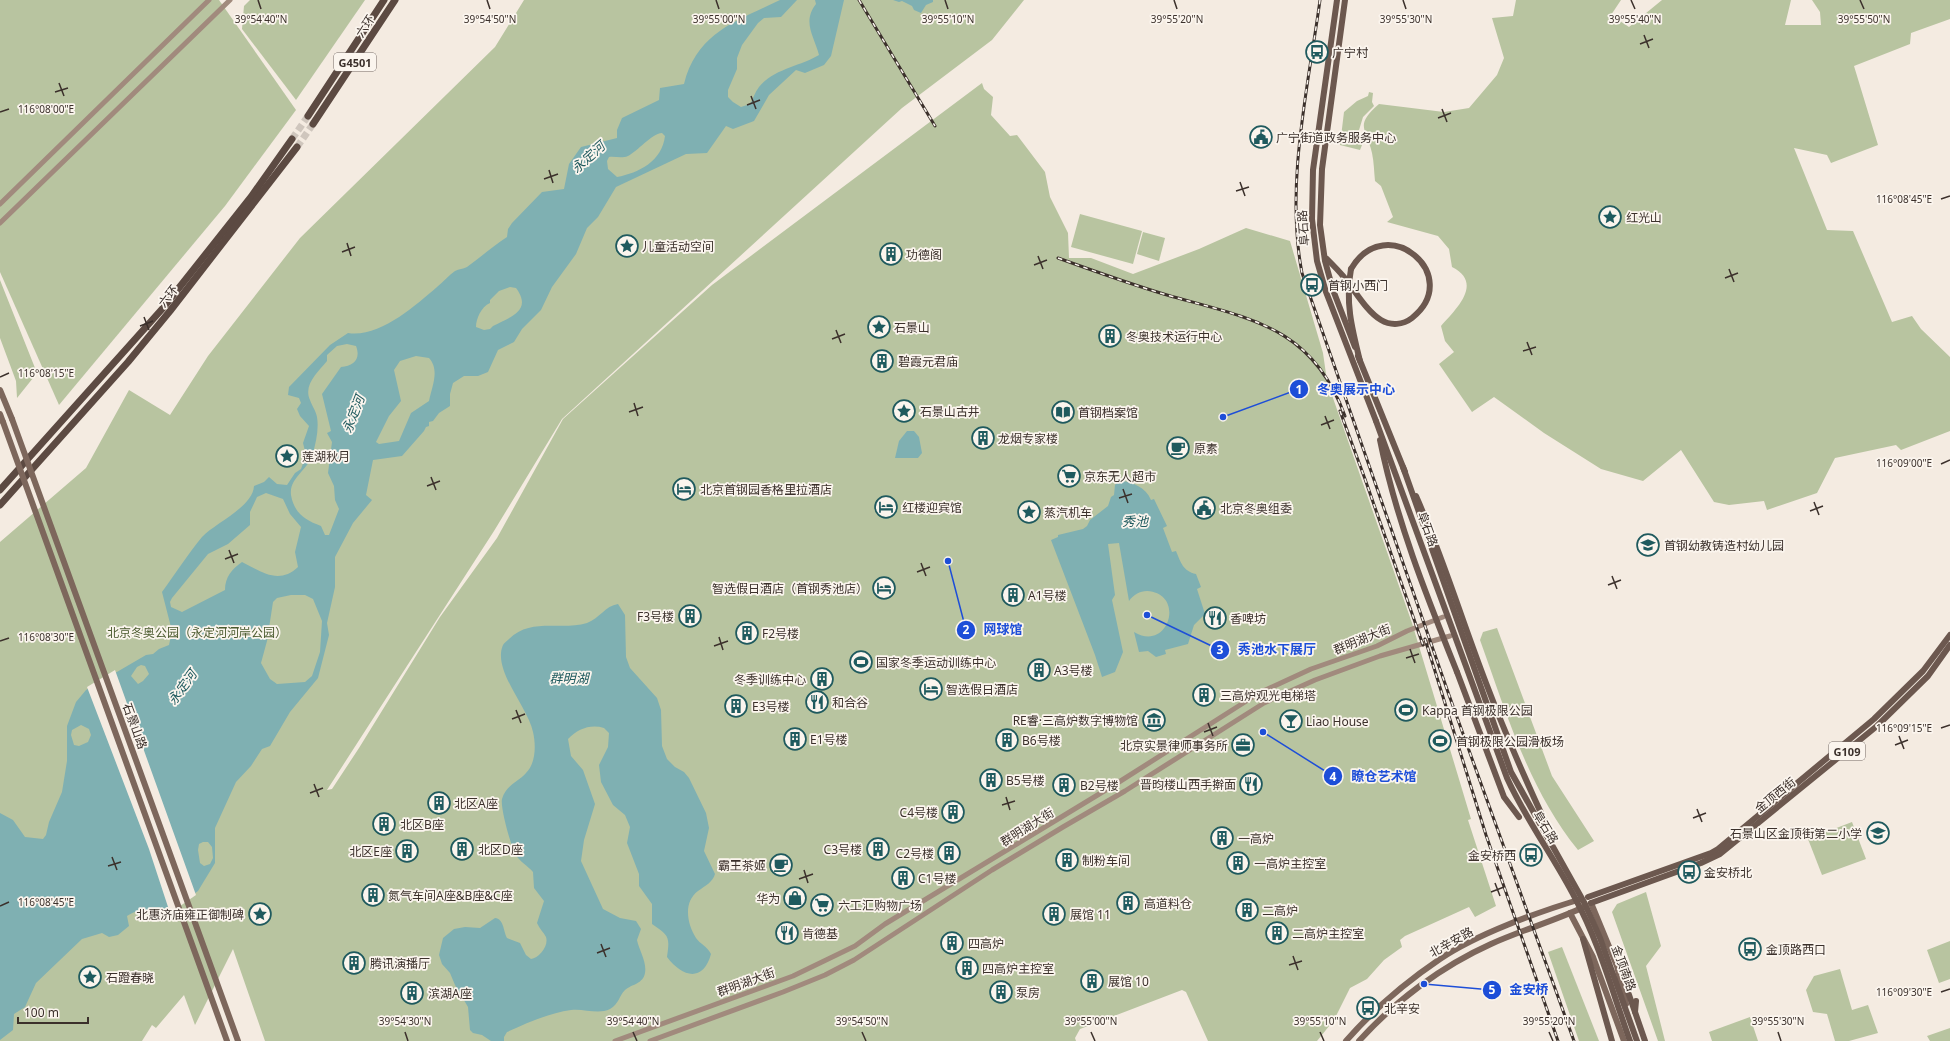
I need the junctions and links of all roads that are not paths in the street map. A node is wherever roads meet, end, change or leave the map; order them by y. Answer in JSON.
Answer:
{"nodes":[{"id":1,"x":209,"y":0,"type":"edge"},
{"id":2,"x":230,"y":0,"type":"edge"},
{"id":3,"x":384,"y":0,"type":"edge"},
{"id":4,"x":395,"y":0,"type":"edge"},
{"id":5,"x":1337,"y":0,"type":"edge"},
{"id":6,"x":1345,"y":0,"type":"edge"},
{"id":7,"x":308,"y":116,"type":"tunnel mouth"},
{"id":8,"x":314,"y":124,"type":"tunnel mouth"},
{"id":9,"x":292,"y":139,"type":"tunnel mouth"},
{"id":10,"x":297,"y":147,"type":"tunnel mouth"},
{"id":11,"x":0,"y":204,"type":"edge"},
{"id":12,"x":0,"y":223,"type":"edge"},
{"id":13,"x":1327,"y":258,"type":"dead end"},
{"id":14,"x":1360,"y":361,"type":"junction"},
{"id":15,"x":0,"y":390,"type":"edge"},
{"id":16,"x":0,"y":414,"type":"edge"},
{"id":17,"x":1376,"y":421,"type":"junction"},
{"id":18,"x":1403,"y":468,"type":"junction"},
{"id":19,"x":0,"y":490,"type":"edge"},
{"id":20,"x":0,"y":505,"type":"edge"},
{"id":21,"x":1443,"y":617,"type":"dead end"},
{"id":22,"x":1950,"y":635,"type":"edge"},
{"id":23,"x":1450,"y":636,"type":"dead end"},
{"id":24,"x":1950,"y":645,"type":"edge"},
{"id":25,"x":1519,"y":817,"type":"dead end"},
{"id":26,"x":1548,"y":828,"type":"dead end"},
{"id":27,"x":1588,"y":897,"type":"joint"},
{"id":28,"x":1591,"y":903,"type":"junction"},
{"id":29,"x":1570,"y":913,"type":"junction"},
{"id":30,"x":1584,"y":939,"type":"junction"},
{"id":31,"x":1620,"y":964,"type":"junction"},
{"id":32,"x":1636,"y":1001,"type":"dead end"},
{"id":33,"x":1626,"y":1006,"type":"junction"},
{"id":34,"x":1635,"y":1012,"type":"junction"},
{"id":35,"x":227,"y":1041,"type":"edge"},
{"id":36,"x":238,"y":1041,"type":"edge"},
{"id":37,"x":615,"y":1041,"type":"edge"},
{"id":38,"x":650,"y":1041,"type":"edge"},
{"id":39,"x":1346,"y":1041,"type":"edge"},
{"id":40,"x":1359,"y":1041,"type":"edge"},
{"id":41,"x":1612,"y":1041,"type":"edge"},
{"id":42,"x":1624,"y":1041,"type":"edge"},
{"id":43,"x":1630,"y":1041,"type":"edge"},
{"id":44,"x":1638,"y":1041,"type":"edge"},
{"id":45,"x":1646,"y":1041,"type":"edge"}],
"edges":[{"from":1,"to":11,"type":"main road"},
{"from":2,"to":12,"type":"main road"},
{"from":3,"to":7,"type":"highway","name":"六环","number":"G4501"},
{"from":4,"to":8,"type":"highway","name":"六环","number":"G4501"},
{"from":5,"to":17,"type":"highway","name":"阜石路"},
{"from":6,"to":14,"type":"highway","name":"阜石路","bridge":true},
{"from":9,"to":19,"type":"highway","name":"六环"},
{"from":10,"to":20,"type":"highway","name":"六环"},
{"from":13,"to":14,"type":"highway","bridge":true},
{"from":14,"to":18,"type":"highway","name":"阜石路"},
{"from":15,"to":36,"type":"main road","name":"石景山路","bridge":true},
{"from":16,"to":35,"type":"main road","name":"石景山路","bridge":true},
{"from":17,"to":25,"type":"highway","bridge":true},
{"from":17,"to":43,"type":"highway","name":"阜石路","bridge":true},
{"from":18,"to":26,"type":"highway","bridge":true},
{"from":18,"to":44,"type":"highway","name":"阜石路","bridge":true},
{"from":21,"to":37,"type":"main road","name":"群明湖大街"},
{"from":22,"to":27,"type":"highway","name":"金顶西街","number":"G109"},
{"from":23,"to":38,"type":"main road","name":"群明湖大街"},
{"from":24,"to":28,"type":"highway","name":"金顶西街","number":"G109"},
{"from":27,"to":39,"type":"main road","name":"北辛安路"},
{"from":28,"to":29,"type":"main road","name":"北辛安路"},
{"from":28,"to":31,"type":"main road"},
{"from":28,"to":33,"type":"main road","name":"金顶南路"},
{"from":29,"to":30,"type":"main road","name":"金顶南路"},
{"from":29,"to":40,"type":"main road","name":"北辛安路"},
{"from":30,"to":41,"type":"highway"},
{"from":30,"to":42,"type":"main road","name":"金顶南路"},
{"from":31,"to":33,"type":"main road"},
{"from":31,"to":34,"type":"highway"},
{"from":32,"to":34,"type":"highway"},
{"from":33,"to":44,"type":"main road","name":"金顶南路"},
{"from":34,"to":45,"type":"highway"}]}
